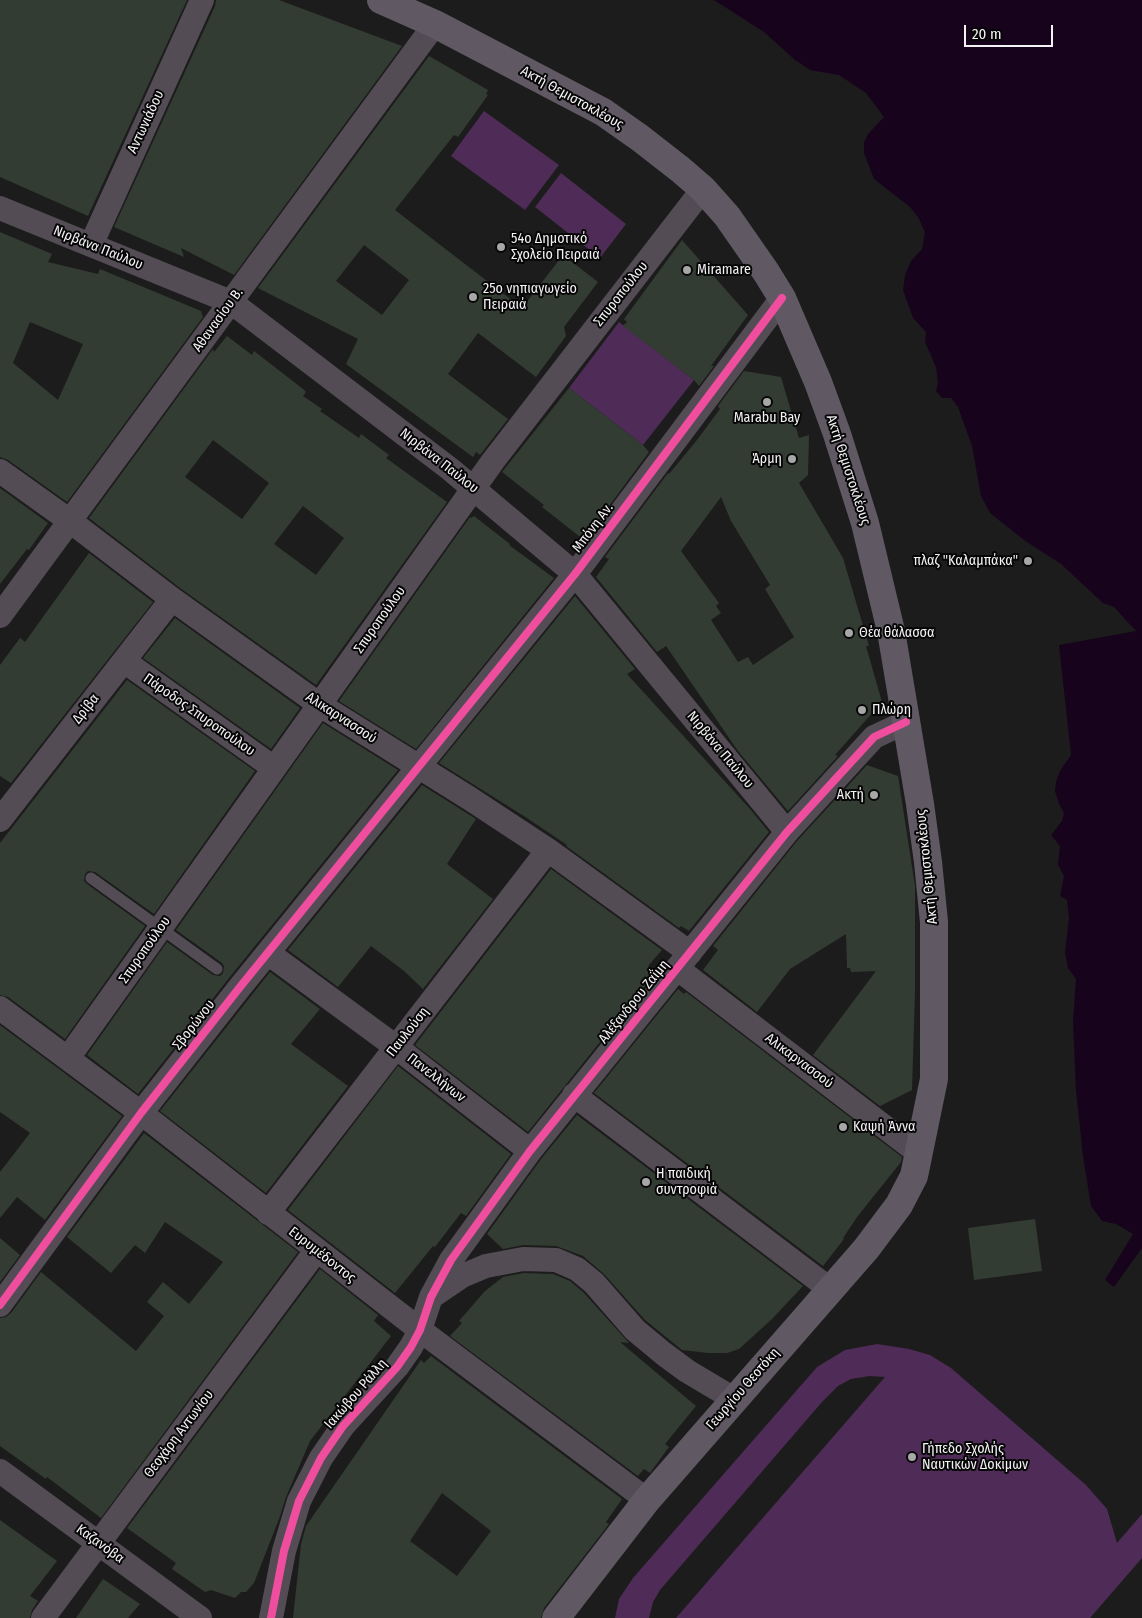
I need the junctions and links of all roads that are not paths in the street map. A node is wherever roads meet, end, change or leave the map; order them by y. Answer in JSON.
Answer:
{"nodes":[{"id":1,"x":202,"y":0,"type":"edge"},
{"id":2,"x":381,"y":0,"type":"edge"},
{"id":3,"x":435,"y":24,"type":"junction"},
{"id":4,"x":703,"y":189,"type":"junction"},
{"id":5,"x":0,"y":208,"type":"edge"},
{"id":6,"x":91,"y":245,"type":"junction"},
{"id":7,"x":782,"y":298,"type":"junction"},
{"id":8,"x":231,"y":302,"type":"junction"},
{"id":9,"x":0,"y":472,"type":"edge"},
{"id":10,"x":474,"y":488,"type":"junction"},
{"id":11,"x":70,"y":521,"type":"junction"},
{"id":12,"x":575,"y":574,"type":"junction"},
{"id":13,"x":172,"y":598,"type":"junction"},
{"id":14,"x":0,"y":616,"type":"edge"},
{"id":15,"x":124,"y":661,"type":"junction"},
{"id":16,"x":320,"y":705,"type":"junction"},
{"id":17,"x":906,"y":722,"type":"junction"},
{"id":18,"x":274,"y":768,"type":"junction"},
{"id":19,"x":418,"y":768,"type":"junction"},
{"id":20,"x":0,"y":820,"type":"edge"},
{"id":21,"x":787,"y":832,"type":"junction"},
{"id":22,"x":548,"y":850,"type":"junction"},
{"id":23,"x":91,"y":878,"type":"dead end"},
{"id":24,"x":161,"y":928,"type":"junction"},
{"id":25,"x":268,"y":953,"type":"junction"},
{"id":26,"x":684,"y":961,"type":"junction"},
{"id":27,"x":217,"y":969,"type":"dead end"},
{"id":28,"x":0,"y":1008,"type":"edge"},
{"id":29,"x":396,"y":1047,"type":"junction"},
{"id":30,"x":68,"y":1058,"type":"junction"},
{"id":31,"x":574,"y":1095,"type":"junction"},
{"id":32,"x":141,"y":1113,"type":"junction"},
{"id":33,"x":530,"y":1151,"type":"junction"},
{"id":34,"x":920,"y":1154,"type":"junction"},
{"id":35,"x":268,"y":1213,"type":"junction"},
{"id":36,"x":316,"y":1251,"type":"junction"},
{"id":37,"x":831,"y":1290,"type":"junction"},
{"id":38,"x":431,"y":1298,"type":"junction"},
{"id":39,"x":0,"y":1305,"type":"edge"},
{"id":40,"x":420,"y":1330,"type":"junction"},
{"id":41,"x":734,"y":1398,"type":"junction"},
{"id":42,"x":0,"y":1471,"type":"edge"},
{"id":43,"x":647,"y":1500,"type":"junction"},
{"id":44,"x":99,"y":1543,"type":"junction"},
{"id":45,"x":43,"y":1618,"type":"edge"},
{"id":46,"x":200,"y":1618,"type":"edge"},
{"id":47,"x":271,"y":1618,"type":"edge"},
{"id":48,"x":556,"y":1618,"type":"edge"}],
"edges":[{"from":1,"to":6,"type":"street","name":"Αντωνιάδου"},
{"from":2,"to":3,"type":"main road","name":"Ακτή Θεμιστοκλέους"},
{"from":3,"to":4,"type":"main road","name":"Ακτή Θεμιστοκλέους"},
{"from":3,"to":8,"type":"street","name":"Αθανασίου Β."},
{"from":4,"to":7,"type":"main road","name":"Ακτή Θεμιστοκλέους"},
{"from":4,"to":10,"type":"street","name":"Σπυροπούλου"},
{"from":5,"to":6,"type":"street","name":"Νιρβάνα Παύλου"},
{"from":6,"to":8,"type":"street","name":"Νιρβάνα Παύλου"},
{"from":7,"to":12,"type":"street","name":"Μπόνη Αν."},
{"from":7,"to":17,"type":"main road","name":"Ακτή Θεμιστοκλέους"},
{"from":8,"to":10,"type":"street","name":"Νιρβάνα Παύλου"},
{"from":8,"to":11,"type":"street","name":"Αθανασίου Β."},
{"from":9,"to":11,"type":"street","name":"Αλικαρνασσού"},
{"from":10,"to":12,"type":"street","name":"Νιρβάνα Παύλου"},
{"from":10,"to":16,"type":"street","name":"Σπυροπούλου"},
{"from":11,"to":13,"type":"street","name":"Αλικαρνασσού"},
{"from":11,"to":14,"type":"street","name":"Αθανασίου Β."},
{"from":12,"to":19,"type":"street","name":"Μπόνη Αν."},
{"from":12,"to":21,"type":"street","name":"Νιρβάνα Παύλου"},
{"from":13,"to":15,"type":"street","name":"Δρίβα"},
{"from":13,"to":16,"type":"street","name":"Αλικαρνασσού"},
{"from":15,"to":18,"type":"street","name":"Πάροδος Σπυροπούλου"},
{"from":15,"to":20,"type":"street","name":"Δρίβα"},
{"from":16,"to":18,"type":"street","name":"Σπυροπούλου"},
{"from":16,"to":19,"type":"street","name":"Αλικαρνασσού"},
{"from":17,"to":21,"type":"street","name":"Αλέξανδρου Ζαΐμη"},
{"from":17,"to":34,"type":"main road","name":"Ακτή Θεμιστοκλέους"},
{"from":18,"to":24,"type":"street","name":"Σπυροπούλου"},
{"from":19,"to":22,"type":"street","name":"Αλικαρνασσού"},
{"from":19,"to":25,"type":"street","name":"Σβορώνου"},
{"from":21,"to":26,"type":"street","name":"Αλέξανδρου Ζαΐμη"},
{"from":22,"to":26,"type":"street","name":"Αλικαρνασσού"},
{"from":22,"to":29,"type":"street","name":"Παυλούση"},
{"from":23,"to":24,"type":"lane"},
{"from":24,"to":27,"type":"lane"},
{"from":24,"to":30,"type":"street","name":"Σπυροπούλου"},
{"from":25,"to":29,"type":"street","name":"Πανελλήνων"},
{"from":25,"to":32,"type":"street","name":"Σβορώνου"},
{"from":26,"to":31,"type":"street","name":"Αλέξανδρου Ζαΐμη"},
{"from":26,"to":34,"type":"street","name":"Αλικαρνασσού"},
{"from":28,"to":30,"type":"street","name":"Ευρυμέδοντος"},
{"from":29,"to":33,"type":"street","name":"Πανελλήνων"},
{"from":29,"to":35,"type":"street","name":"Παυλούση"},
{"from":30,"to":32,"type":"street","name":"Ευρυμέδοντος"},
{"from":31,"to":33,"type":"street","name":"Αλέξανδρου Ζαΐμη"},
{"from":31,"to":37,"type":"street"},
{"from":32,"to":35,"type":"street","name":"Ευρυμέδοντος"},
{"from":32,"to":39,"type":"street","name":"Σβορώνου"},
{"from":33,"to":38,"type":"street","name":"Αλέξανδρου Ζαΐμη"},
{"from":34,"to":37,"type":"main road","name":"Γεωργίου Θεοτόκη"},
{"from":35,"to":36,"type":"street","name":"Ευρυμέδοντος"},
{"from":36,"to":40,"type":"street","name":"Ευρυμέδοντος"},
{"from":36,"to":44,"type":"street","name":"Θεοχάρη Αντωνίου"},
{"from":37,"to":41,"type":"main road","name":"Γεωργίου Θεοτόκη"},
{"from":38,"to":40,"type":"street","name":"Αλέξανδρου Ζαΐμη"},
{"from":38,"to":41,"type":"street"},
{"from":40,"to":43,"type":"street","name":"Ευρυμέδοντος"},
{"from":40,"to":47,"type":"street","name":"Ιακώβου Ράλλη"},
{"from":41,"to":43,"type":"main road","name":"Γεωργίου Θεοτόκη"},
{"from":42,"to":44,"type":"street","name":"Καζανόβα"},
{"from":43,"to":48,"type":"main road","name":"Γεωργίου Θεοτόκη"},
{"from":44,"to":45,"type":"street","name":"Θεοχάρη Αντωνίου"},
{"from":44,"to":46,"type":"street","name":"Καζανόβα"}]}
